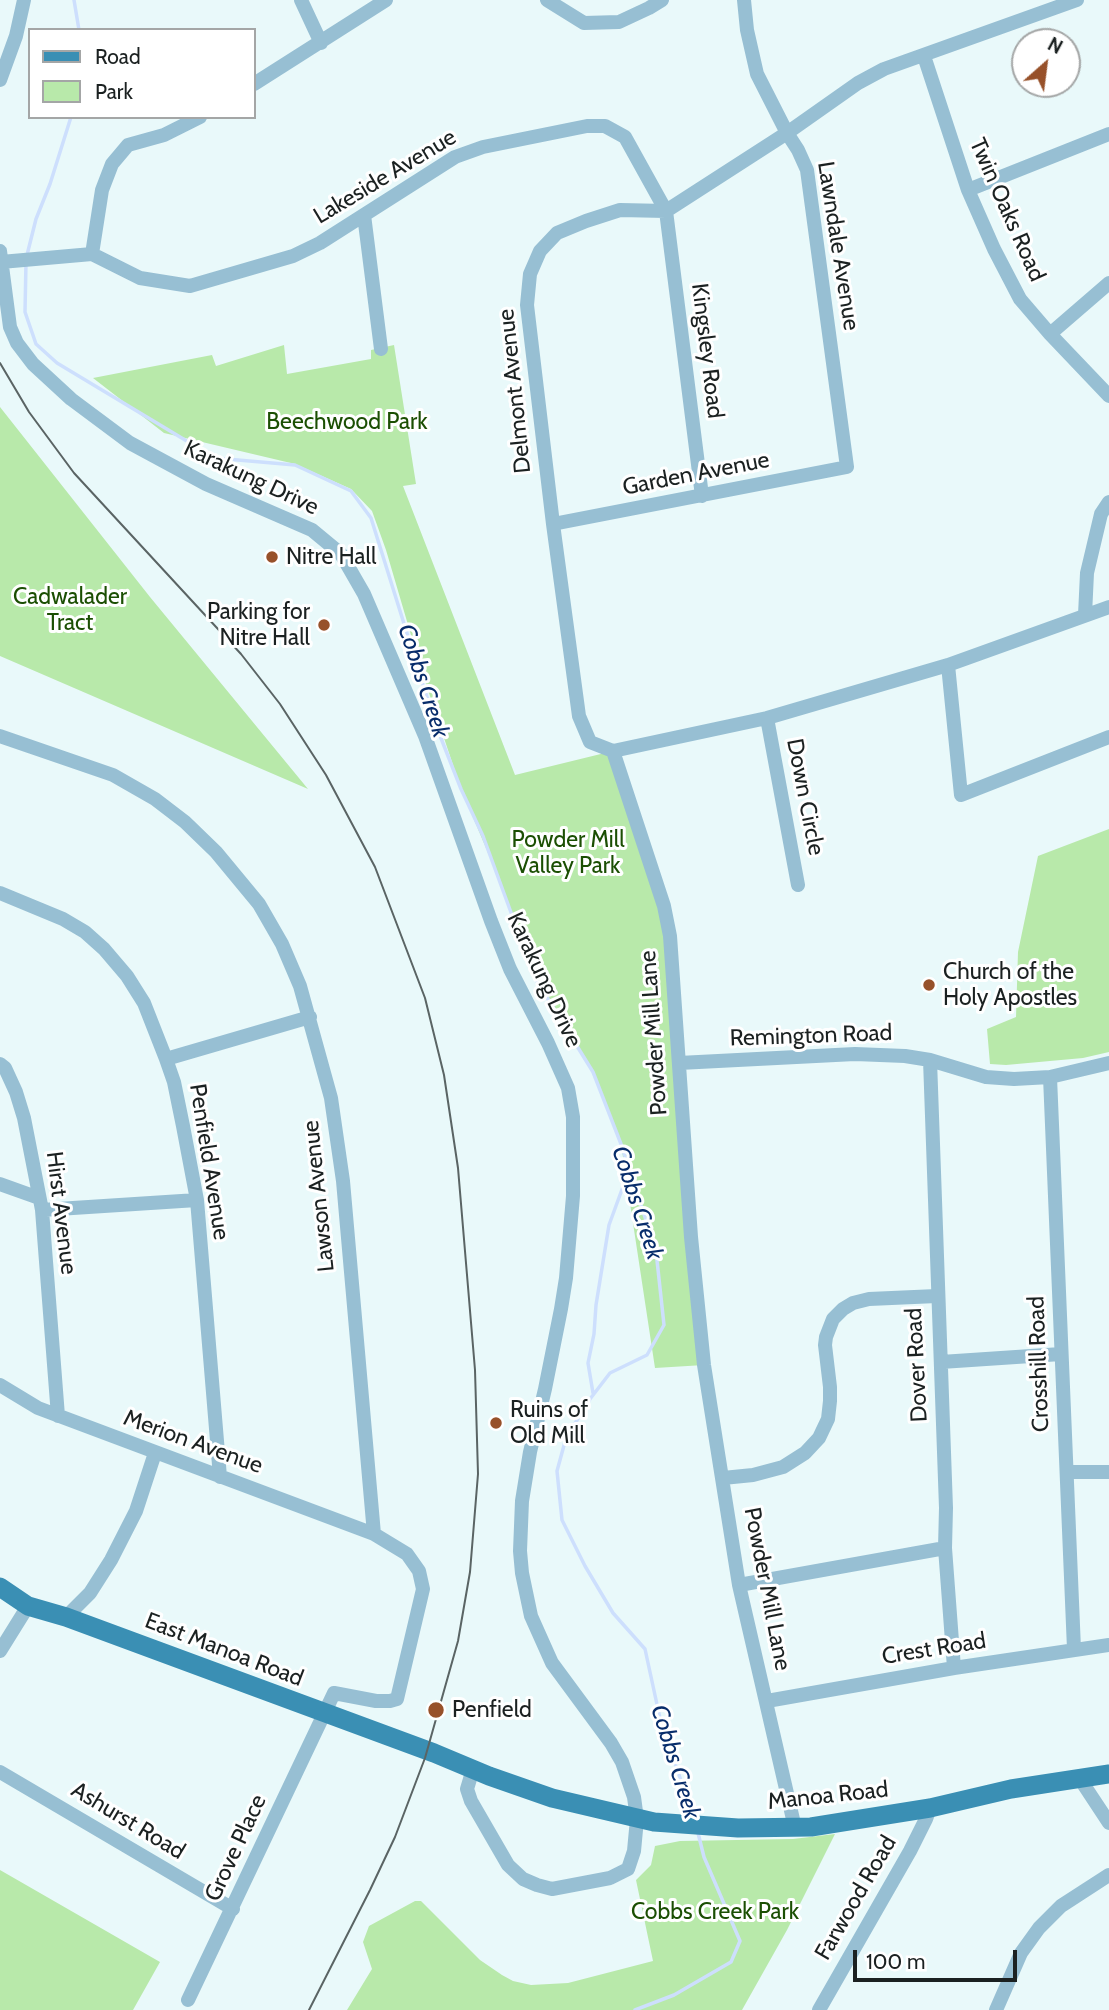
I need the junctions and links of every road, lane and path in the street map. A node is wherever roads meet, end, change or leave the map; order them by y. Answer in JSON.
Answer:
{"nodes":[{"id":1,"x":24,"y":0,"type":"edge"},
{"id":2,"x":301,"y":0,"type":"edge"},
{"id":3,"x":386,"y":0,"type":"edge"},
{"id":4,"x":547,"y":0,"type":"edge"},
{"id":5,"x":662,"y":0,"type":"edge"},
{"id":6,"x":744,"y":0,"type":"edge"},
{"id":7,"x":1077,"y":0,"type":"edge"},
{"id":8,"x":321,"y":43,"type":"junction"},
{"id":9,"x":924,"y":56,"type":"junction"},
{"id":10,"x":0,"y":80,"type":"edge"},
{"id":11,"x":256,"y":83,"type":"edge"},
{"id":12,"x":196,"y":119,"type":"edge"},
{"id":13,"x":787,"y":133,"type":"junction"},
{"id":14,"x":1109,"y":134,"type":"edge"},
{"id":15,"x":968,"y":190,"type":"junction"},
{"id":16,"x":666,"y":211,"type":"junction"},
{"id":17,"x":365,"y":215,"type":"junction"},
{"id":18,"x":92,"y":254,"type":"junction"},
{"id":19,"x":5,"y":258,"type":"edge"},
{"id":20,"x":1109,"y":283,"type":"edge"},
{"id":21,"x":1050,"y":334,"type":"junction"},
{"id":22,"x":381,"y":349,"type":"dead end"},
{"id":23,"x":1109,"y":396,"type":"edge"},
{"id":24,"x":847,"y":467,"type":"joint"},
{"id":25,"x":702,"y":496,"type":"junction"},
{"id":26,"x":1109,"y":502,"type":"edge"},
{"id":27,"x":553,"y":524,"type":"junction"},
{"id":28,"x":1109,"y":607,"type":"edge"},
{"id":29,"x":1085,"y":615,"type":"junction"},
{"id":30,"x":948,"y":665,"type":"junction"},
{"id":31,"x":767,"y":718,"type":"junction"},
{"id":32,"x":0,"y":736,"type":"edge"},
{"id":33,"x":1109,"y":737,"type":"edge"},
{"id":34,"x":612,"y":751,"type":"junction"},
{"id":35,"x":798,"y":885,"type":"dead end"},
{"id":36,"x":0,"y":893,"type":"edge"},
{"id":37,"x":310,"y":1017,"type":"junction"},
{"id":38,"x":166,"y":1059,"type":"junction"},
{"id":39,"x":930,"y":1060,"type":"junction"},
{"id":40,"x":0,"y":1063,"type":"edge"},
{"id":41,"x":679,"y":1063,"type":"junction"},
{"id":42,"x":1109,"y":1063,"type":"edge"},
{"id":43,"x":1050,"y":1077,"type":"junction"},
{"id":44,"x":0,"y":1184,"type":"edge"},
{"id":45,"x":197,"y":1200,"type":"junction"},
{"id":46,"x":40,"y":1204,"type":"junction"},
{"id":47,"x":937,"y":1296,"type":"junction"},
{"id":48,"x":1061,"y":1354,"type":"junction"},
{"id":49,"x":940,"y":1362,"type":"junction"},
{"id":50,"x":0,"y":1385,"type":"edge"},
{"id":51,"x":58,"y":1416,"type":"junction"},
{"id":52,"x":155,"y":1453,"type":"junction"},
{"id":53,"x":1067,"y":1472,"type":"junction"},
{"id":54,"x":1109,"y":1472,"type":"edge"},
{"id":55,"x":220,"y":1477,"type":"junction"},
{"id":56,"x":723,"y":1478,"type":"junction"},
{"id":57,"x":374,"y":1534,"type":"junction"},
{"id":58,"x":946,"y":1548,"type":"junction"},
{"id":59,"x":739,"y":1585,"type":"junction"},
{"id":60,"x":0,"y":1587,"type":"edge"},
{"id":61,"x":28,"y":1606,"type":"junction"},
{"id":62,"x":66,"y":1617,"type":"junction"},
{"id":63,"x":1109,"y":1645,"type":"edge"},
{"id":64,"x":1074,"y":1649,"type":"junction"},
{"id":65,"x":0,"y":1651,"type":"edge"},
{"id":66,"x":954,"y":1668,"type":"junction"},
{"id":67,"x":767,"y":1701,"type":"junction"},
{"id":68,"x":325,"y":1714,"type":"junction"},
{"id":69,"x":434,"y":1753,"type":"joint"},
{"id":70,"x":473,"y":1769,"type":"junction"},
{"id":71,"x":0,"y":1772,"type":"edge"},
{"id":72,"x":1109,"y":1774,"type":"edge"},
{"id":73,"x":1080,"y":1779,"type":"junction"},
{"id":74,"x":930,"y":1808,"type":"junction"},
{"id":75,"x":637,"y":1819,"type":"junction"},
{"id":76,"x":1109,"y":1823,"type":"edge"},
{"id":77,"x":795,"y":1828,"type":"junction"},
{"id":78,"x":1109,"y":1875,"type":"edge"},
{"id":79,"x":233,"y":1909,"type":"junction"},
{"id":80,"x":188,"y":2000,"type":"dead end"},
{"id":81,"x":819,"y":2010,"type":"edge"},
{"id":82,"x":996,"y":2010,"type":"edge"}],
"edges":[{"from":1,"to":10,"type":"street"},
{"from":2,"to":8,"type":"street"},
{"from":3,"to":8,"type":"street"},
{"from":4,"to":5,"type":"street"},
{"from":6,"to":13,"type":"street","name":"Lawndale Avenue"},
{"from":7,"to":9,"type":"street"},
{"from":8,"to":11,"type":"street"},
{"from":9,"to":13,"type":"street"},
{"from":9,"to":15,"type":"street","name":"Twin Oaks Road"},
{"from":12,"to":18,"type":"street"},
{"from":13,"to":16,"type":"street"},
{"from":13,"to":24,"type":"street","name":"Lawndale Avenue"},
{"from":14,"to":15,"type":"street"},
{"from":15,"to":21,"type":"street","name":"Twin Oaks Road"},
{"from":16,"to":17,"type":"street","name":"Lakeside Avenue"},
{"from":16,"to":25,"type":"street","name":"Kingsley Road"},
{"from":16,"to":27,"type":"street","name":"Delmont Avenue"},
{"from":17,"to":18,"type":"street","name":"Lakeside Avenue"},
{"from":17,"to":22,"type":"street"},
{"from":18,"to":19,"type":"street"},
{"from":19,"to":75,"type":"street","name":"Karakung Drive"},
{"from":20,"to":21,"type":"street"},
{"from":21,"to":23,"type":"street","name":"Twin Oaks Road"},
{"from":24,"to":25,"type":"street","name":"Garden Avenue"},
{"from":25,"to":27,"type":"street","name":"Garden Avenue"},
{"from":26,"to":29,"type":"street"},
{"from":27,"to":34,"type":"street","name":"Delmont Avenue"},
{"from":28,"to":29,"type":"street"},
{"from":29,"to":30,"type":"street"},
{"from":30,"to":31,"type":"street"},
{"from":30,"to":33,"type":"street"},
{"from":31,"to":34,"type":"street"},
{"from":31,"to":35,"type":"street","name":"Down Circle"},
{"from":32,"to":37,"type":"street","name":"Lawson Avenue"},
{"from":34,"to":41,"type":"street","name":"Powder Mill Lane"},
{"from":36,"to":38,"type":"street","name":"Penfield Avenue"},
{"from":37,"to":38,"type":"street"},
{"from":37,"to":57,"type":"street","name":"Lawson Avenue"},
{"from":38,"to":45,"type":"street","name":"Penfield Avenue"},
{"from":39,"to":41,"type":"street","name":"Remington Road"},
{"from":39,"to":43,"type":"street","name":"Remington Road"},
{"from":39,"to":47,"type":"street","name":"Dover Road"},
{"from":40,"to":46,"type":"street","name":"Hirst Avenue"},
{"from":41,"to":56,"type":"street","name":"Powder Mill Lane"},
{"from":42,"to":43,"type":"street","name":"Remington Road"},
{"from":43,"to":48,"type":"street","name":"Crosshill Road"},
{"from":44,"to":46,"type":"street"},
{"from":45,"to":46,"type":"street"},
{"from":45,"to":55,"type":"street","name":"Penfield Avenue"},
{"from":46,"to":51,"type":"street","name":"Hirst Avenue"},
{"from":47,"to":49,"type":"street","name":"Dover Road"},
{"from":47,"to":56,"type":"street"},
{"from":48,"to":49,"type":"street"},
{"from":48,"to":53,"type":"street","name":"Crosshill Road"},
{"from":49,"to":58,"type":"street","name":"Dover Road"},
{"from":50,"to":51,"type":"street","name":"Merion Avenue"},
{"from":51,"to":52,"type":"street","name":"Merion Avenue"},
{"from":52,"to":55,"type":"street","name":"Merion Avenue"},
{"from":52,"to":62,"type":"street"},
{"from":53,"to":54,"type":"street"},
{"from":53,"to":64,"type":"street","name":"Crosshill Road"},
{"from":55,"to":57,"type":"street","name":"Merion Avenue"},
{"from":56,"to":59,"type":"street","name":"Powder Mill Lane"},
{"from":57,"to":68,"type":"street"},
{"from":58,"to":59,"type":"street"},
{"from":58,"to":66,"type":"street","name":"Dover Road"},
{"from":59,"to":67,"type":"street","name":"Powder Mill Lane"},
{"from":60,"to":61,"type":"main road","name":"East Manoa Road"},
{"from":61,"to":62,"type":"main road","name":"East Manoa Road"},
{"from":61,"to":65,"type":"street"},
{"from":62,"to":68,"type":"main road","name":"East Manoa Road"},
{"from":63,"to":64,"type":"street","name":"Crest Road"},
{"from":64,"to":66,"type":"street","name":"Crest Road"},
{"from":66,"to":67,"type":"street","name":"Crest Road"},
{"from":67,"to":77,"type":"street","name":"Powder Mill Lane"},
{"from":68,"to":69,"type":"main road","name":"East Manoa Road"},
{"from":68,"to":79,"type":"street","name":"Grove Place"},
{"from":69,"to":70,"type":"main road","name":"Manoa Road"},
{"from":70,"to":75,"type":"main road","name":"Manoa Road"},
{"from":70,"to":75,"type":"street","name":"Karakung Drive"},
{"from":71,"to":79,"type":"street","name":"Ashurst Road"},
{"from":72,"to":73,"type":"main road","name":"Manoa Road"},
{"from":73,"to":74,"type":"main road","name":"Manoa Road"},
{"from":73,"to":76,"type":"street"},
{"from":74,"to":77,"type":"main road","name":"Manoa Road"},
{"from":74,"to":81,"type":"street","name":"Farwood Road"},
{"from":75,"to":77,"type":"main road","name":"Manoa Road"},
{"from":78,"to":82,"type":"street"},
{"from":79,"to":80,"type":"street","name":"Grove Place"}]}
